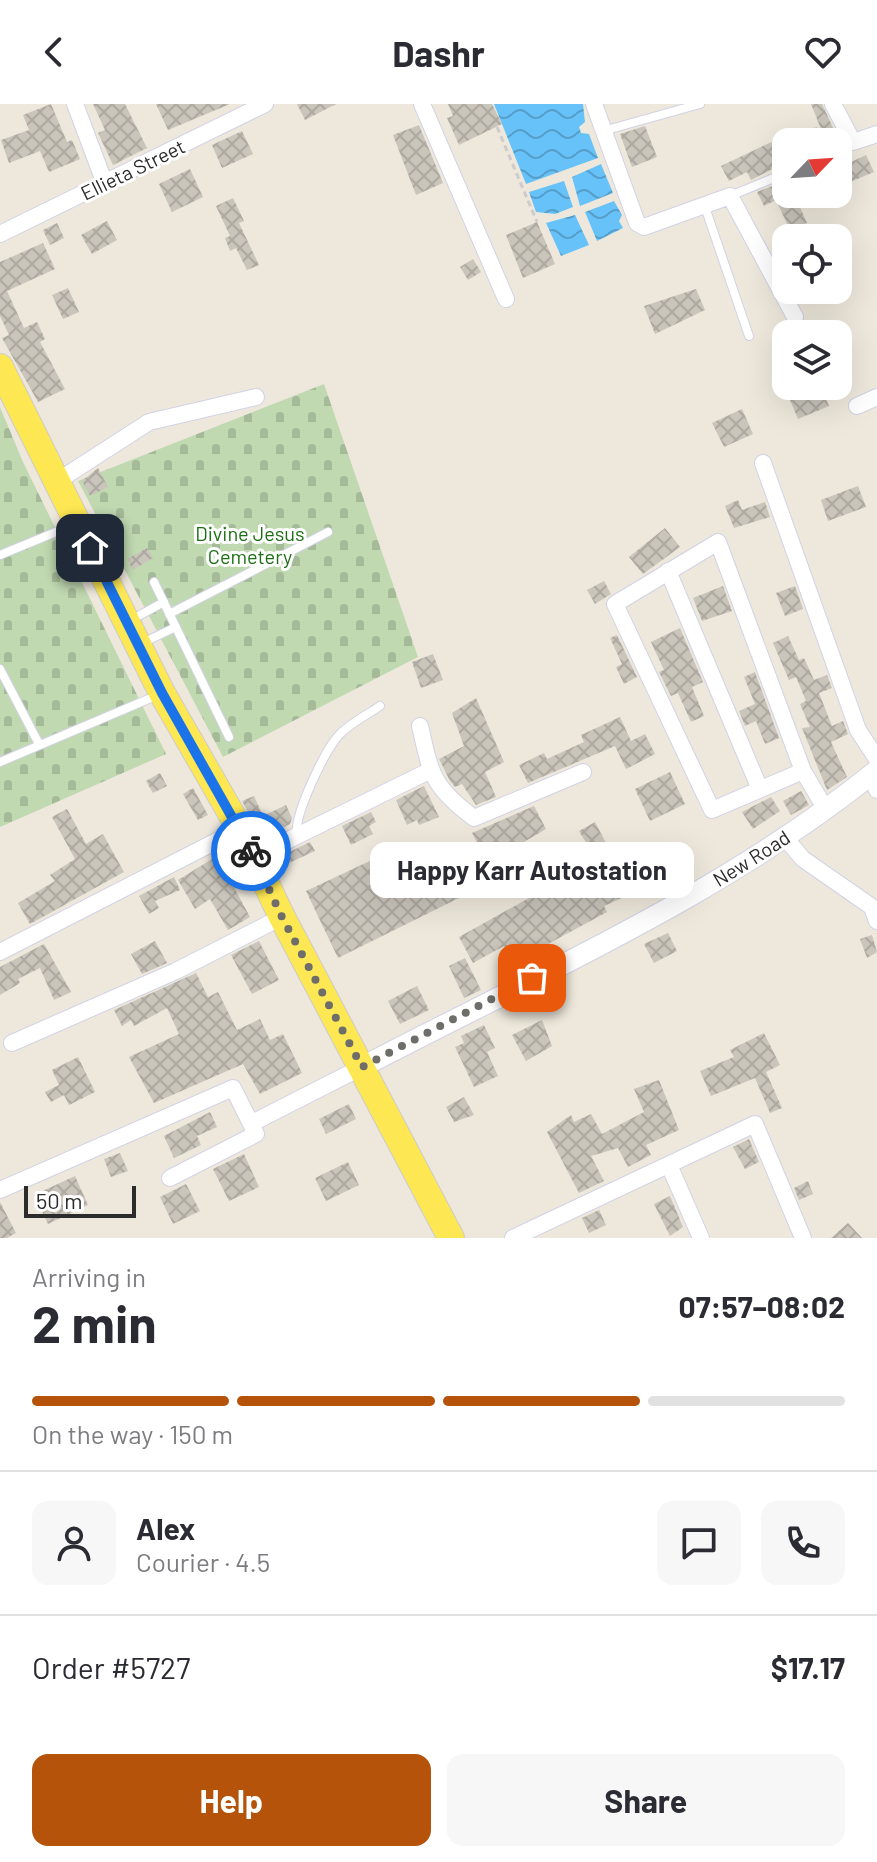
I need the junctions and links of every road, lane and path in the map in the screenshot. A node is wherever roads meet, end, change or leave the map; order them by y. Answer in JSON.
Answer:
{"nodes":[{"id":1,"x":75,"y":104,"type":"edge"},
{"id":2,"x":265,"y":104,"type":"edge"},
{"id":3,"x":422,"y":104,"type":"edge"},
{"id":4,"x":594,"y":104,"type":"edge"},
{"id":5,"x":700,"y":104,"type":"edge"},
{"id":6,"x":833,"y":104,"type":"edge"},
{"id":7,"x":497,"y":127,"type":"dead end"},
{"id":8,"x":603,"y":131,"type":"junction"},
{"id":9,"x":877,"y":134,"type":"edge"},
{"id":10,"x":772,"y":179,"type":"edge"},
{"id":11,"x":105,"y":184,"type":"junction"},
{"id":12,"x":730,"y":196,"type":"junction"},
{"id":13,"x":705,"y":207,"type":"junction"},
{"id":14,"x":537,"y":222,"type":"dead end"},
{"id":15,"x":0,"y":234,"type":"edge"},
{"id":16,"x":506,"y":299,"type":"dead end"},
{"id":17,"x":795,"y":317,"type":"dead end"},
{"id":18,"x":749,"y":336,"type":"dead end"},
{"id":19,"x":0,"y":367,"type":"edge"},
{"id":20,"x":256,"y":397,"type":"dead end"},
{"id":21,"x":877,"y":397,"type":"edge"},
{"id":22,"x":857,"y":406,"type":"dead end"},
{"id":23,"x":763,"y":463,"type":"dead end"},
{"id":24,"x":56,"y":482,"type":"junction"},
{"id":25,"x":77,"y":523,"type":"junction"},
{"id":26,"x":328,"y":532,"type":"dead end"},
{"id":27,"x":0,"y":555,"type":"edge"},
{"id":28,"x":668,"y":571,"type":"junction"},
{"id":29,"x":154,"y":582,"type":"dead end"},
{"id":30,"x":164,"y":602,"type":"junction"},
{"id":31,"x":169,"y":614,"type":"junction"},
{"id":32,"x":176,"y":627,"type":"junction"},
{"id":33,"x":132,"y":634,"type":"junction"},
{"id":34,"x":0,"y":669,"type":"edge"},
{"id":35,"x":162,"y":693,"type":"junction"},
{"id":36,"x":380,"y":706,"type":"dead end"},
{"id":37,"x":420,"y":726,"type":"dead end"},
{"id":38,"x":229,"y":737,"type":"dead end"},
{"id":39,"x":39,"y":744,"type":"junction"},
{"id":40,"x":0,"y":762,"type":"edge"},
{"id":41,"x":429,"y":771,"type":"junction"},
{"id":42,"x":803,"y":771,"type":"junction"},
{"id":43,"x":583,"y":772,"type":"dead end"},
{"id":44,"x":876,"y":774,"type":"edge"},
{"id":45,"x":759,"y":787,"type":"junction"},
{"id":46,"x":825,"y":808,"type":"junction"},
{"id":47,"x":240,"y":829,"type":"junction"},
{"id":48,"x":297,"y":836,"type":"junction"},
{"id":49,"x":786,"y":839,"type":"junction"},
{"id":50,"x":254,"y":857,"type":"junction"},
{"id":51,"x":282,"y":917,"type":"junction"},
{"id":52,"x":877,"y":921,"type":"edge"},
{"id":53,"x":0,"y":952,"type":"edge"},
{"id":54,"x":12,"y":1043,"type":"dead end"},
{"id":55,"x":362,"y":1067,"type":"junction"},
{"id":56,"x":252,"y":1123,"type":"junction"},
{"id":57,"x":669,"y":1165,"type":"junction"},
{"id":58,"x":170,"y":1178,"type":"dead end"},
{"id":59,"x":0,"y":1190,"type":"edge"},
{"id":60,"x":451,"y":1238,"type":"edge"},
{"id":61,"x":513,"y":1238,"type":"edge"},
{"id":62,"x":701,"y":1238,"type":"edge"},
{"id":63,"x":803,"y":1238,"type":"edge"}],
"edges":[{"from":1,"to":11,"type":"street"},
{"from":2,"to":11,"type":"street","name":"Ellieta Street"},
{"from":3,"to":16,"type":"street"},
{"from":4,"to":8,"type":"street"},
{"from":5,"to":8,"type":"lane"},
{"from":6,"to":9,"type":"street"},
{"from":7,"to":14,"type":"path"},
{"from":8,"to":13,"type":"street"},
{"from":10,"to":12,"type":"lane"},
{"from":11,"to":15,"type":"street","name":"Ellieta Street"},
{"from":12,"to":13,"type":"street"},
{"from":12,"to":17,"type":"street"},
{"from":13,"to":18,"type":"lane"},
{"from":19,"to":24,"type":"main road"},
{"from":20,"to":24,"type":"street"},
{"from":21,"to":22,"type":"street"},
{"from":23,"to":44,"type":"street"},
{"from":24,"to":25,"type":"main road"},
{"from":25,"to":27,"type":"lane"},
{"from":25,"to":33,"type":"main road"},
{"from":26,"to":31,"type":"lane"},
{"from":28,"to":42,"type":"street"},
{"from":28,"to":45,"type":"street"},
{"from":28,"to":45,"type":"street"},
{"from":29,"to":30,"type":"lane"},
{"from":30,"to":31,"type":"lane"},
{"from":30,"to":33,"type":"lane"},
{"from":31,"to":32,"type":"lane"},
{"from":32,"to":33,"type":"lane"},
{"from":32,"to":38,"type":"lane"},
{"from":33,"to":35,"type":"main road"},
{"from":34,"to":39,"type":"lane"},
{"from":35,"to":39,"type":"lane"},
{"from":35,"to":47,"type":"main road"},
{"from":36,"to":48,"type":"lane"},
{"from":37,"to":41,"type":"street"},
{"from":39,"to":40,"type":"lane"},
{"from":41,"to":43,"type":"street"},
{"from":41,"to":48,"type":"street"},
{"from":42,"to":45,"type":"street"},
{"from":42,"to":46,"type":"street"},
{"from":44,"to":46,"type":"street","name":"New Road"},
{"from":46,"to":49,"type":"street","name":"New Road"},
{"from":47,"to":50,"type":"main road"},
{"from":47,"to":53,"type":"street"},
{"from":48,"to":50,"type":"street"},
{"from":49,"to":52,"type":"street"},
{"from":49,"to":55,"type":"street","name":"New Road"},
{"from":50,"to":51,"type":"main road"},
{"from":51,"to":54,"type":"street"},
{"from":51,"to":55,"type":"main road"},
{"from":55,"to":56,"type":"street"},
{"from":55,"to":60,"type":"main road"},
{"from":56,"to":58,"type":"street"},
{"from":56,"to":59,"type":"street"},
{"from":57,"to":61,"type":"street"},
{"from":57,"to":62,"type":"street"},
{"from":57,"to":63,"type":"street"}]}
